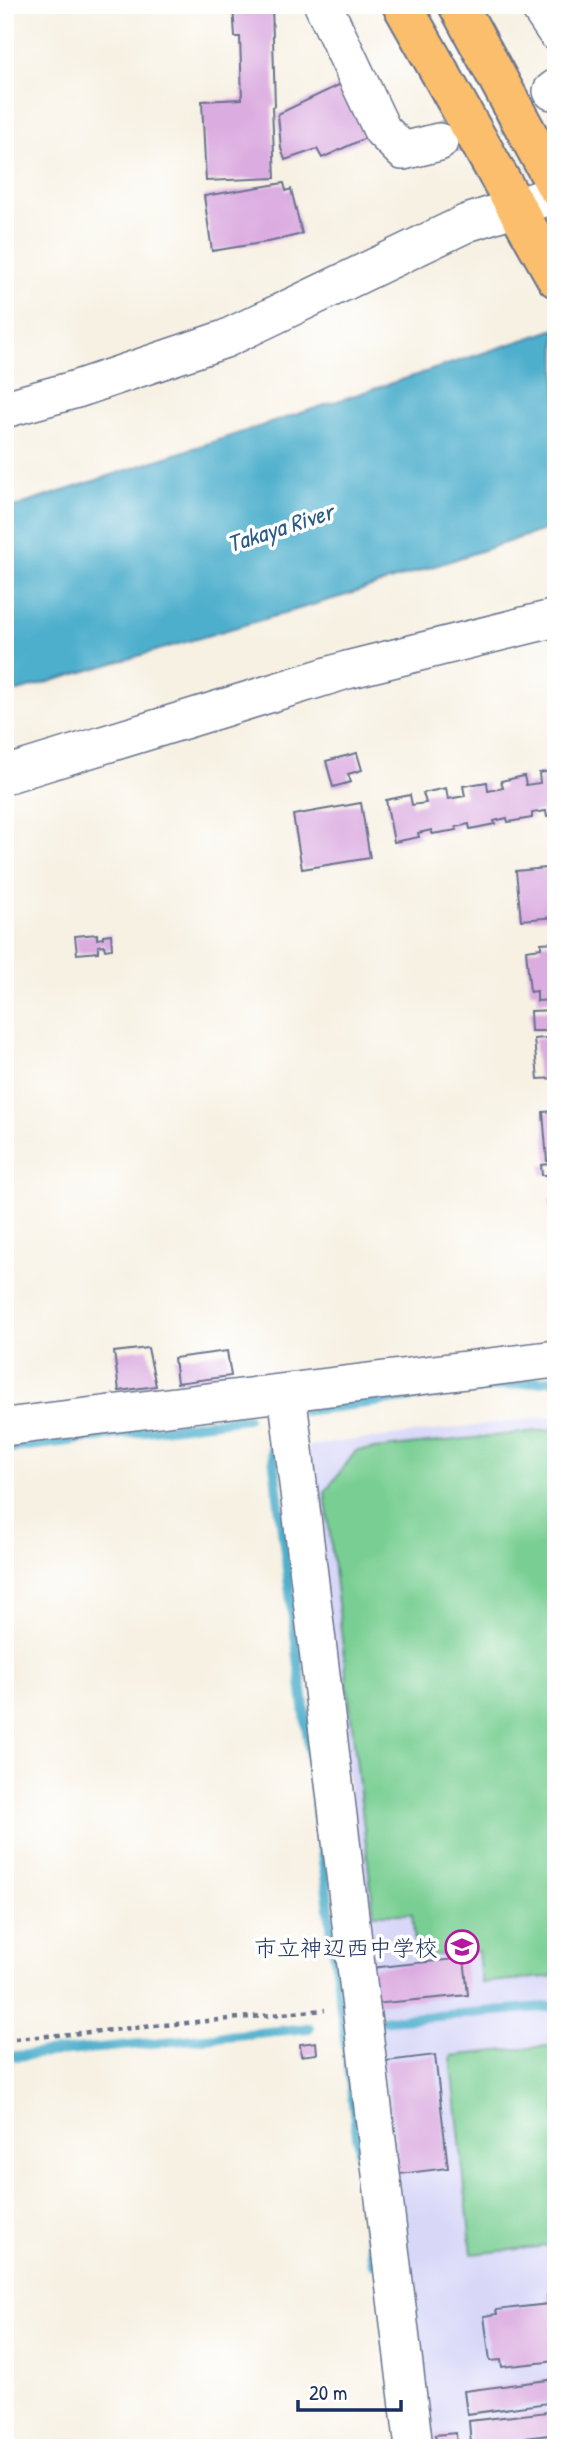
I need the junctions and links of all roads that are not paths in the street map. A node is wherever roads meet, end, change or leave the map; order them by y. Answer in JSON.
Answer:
{"nodes":[{"id":1,"x":323,"y":5,"type":"edge"},
{"id":2,"x":402,"y":5,"type":"edge"},
{"id":3,"x":458,"y":5,"type":"edge"},
{"id":4,"x":538,"y":5,"type":"edge"},
{"id":5,"x":556,"y":32,"type":"edge"},
{"id":6,"x":439,"y":142,"type":"tunnel mouth"},
{"id":7,"x":556,"y":186,"type":"edge"},
{"id":8,"x":556,"y":194,"type":"edge"},
{"id":9,"x":515,"y":206,"type":"junction"},
{"id":10,"x":556,"y":278,"type":"edge"},
{"id":11,"x":5,"y":409,"type":"edge"},
{"id":12,"x":556,"y":618,"type":"edge"},
{"id":13,"x":5,"y":775,"type":"edge"},
{"id":14,"x":556,"y":1359,"type":"edge"},
{"id":15,"x":287,"y":1392,"type":"junction"},
{"id":16,"x":5,"y":1427,"type":"edge"},
{"id":17,"x":414,"y":2448,"type":"edge"}],
"edges":[{"from":1,"to":6,"type":"street"},
{"from":2,"to":9,"type":"highway"},
{"from":3,"to":7,"type":"highway"},
{"from":4,"to":5,"type":"street"},
{"from":8,"to":9,"type":"street"},
{"from":9,"to":10,"type":"highway"},
{"from":9,"to":11,"type":"street"},
{"from":12,"to":13,"type":"street"},
{"from":14,"to":15,"type":"street"},
{"from":15,"to":16,"type":"street"},
{"from":15,"to":17,"type":"street"}]}
